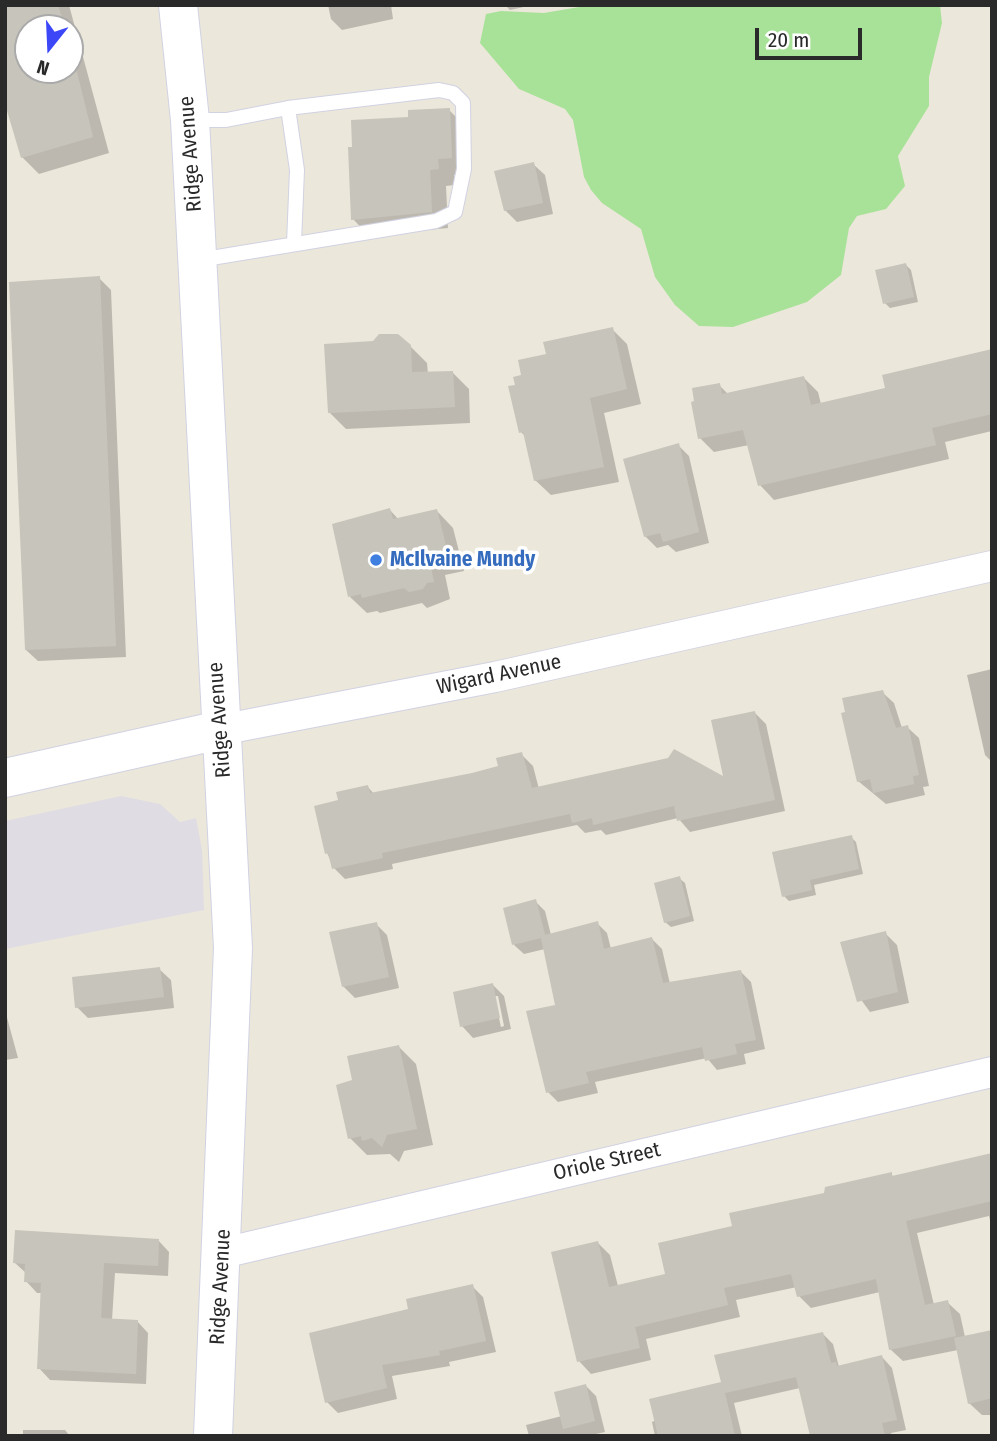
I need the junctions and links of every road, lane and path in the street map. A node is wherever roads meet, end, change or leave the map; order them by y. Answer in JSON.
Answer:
{"nodes":[{"id":1,"x":178,"y":5,"type":"edge"},
{"id":2,"x":288,"y":108,"type":"junction"},
{"id":3,"x":190,"y":120,"type":"junction"},
{"id":4,"x":294,"y":243,"type":"junction"},
{"id":5,"x":197,"y":260,"type":"junction"},
{"id":6,"x":992,"y":566,"type":"edge"},
{"id":7,"x":220,"y":730,"type":"junction"},
{"id":8,"x":5,"y":778,"type":"edge"},
{"id":9,"x":992,"y":1072,"type":"edge"},
{"id":10,"x":223,"y":1253,"type":"junction"},
{"id":11,"x":213,"y":1436,"type":"edge"}],
"edges":[{"from":1,"to":3,"type":"main road","name":"Ridge Avenue"},
{"from":2,"to":3,"type":"lane"},
{"from":2,"to":4,"type":"lane"},
{"from":2,"to":4,"type":"lane"},
{"from":3,"to":5,"type":"main road","name":"Ridge Avenue"},
{"from":4,"to":5,"type":"lane"},
{"from":5,"to":7,"type":"main road","name":"Ridge Avenue"},
{"from":6,"to":7,"type":"street","name":"Wigard Avenue"},
{"from":7,"to":8,"type":"main road","name":"Wigard Avenue"},
{"from":7,"to":10,"type":"main road","name":"Ridge Avenue"},
{"from":9,"to":10,"type":"street","name":"Oriole Street"},
{"from":10,"to":11,"type":"main road","name":"Ridge Avenue"}]}
